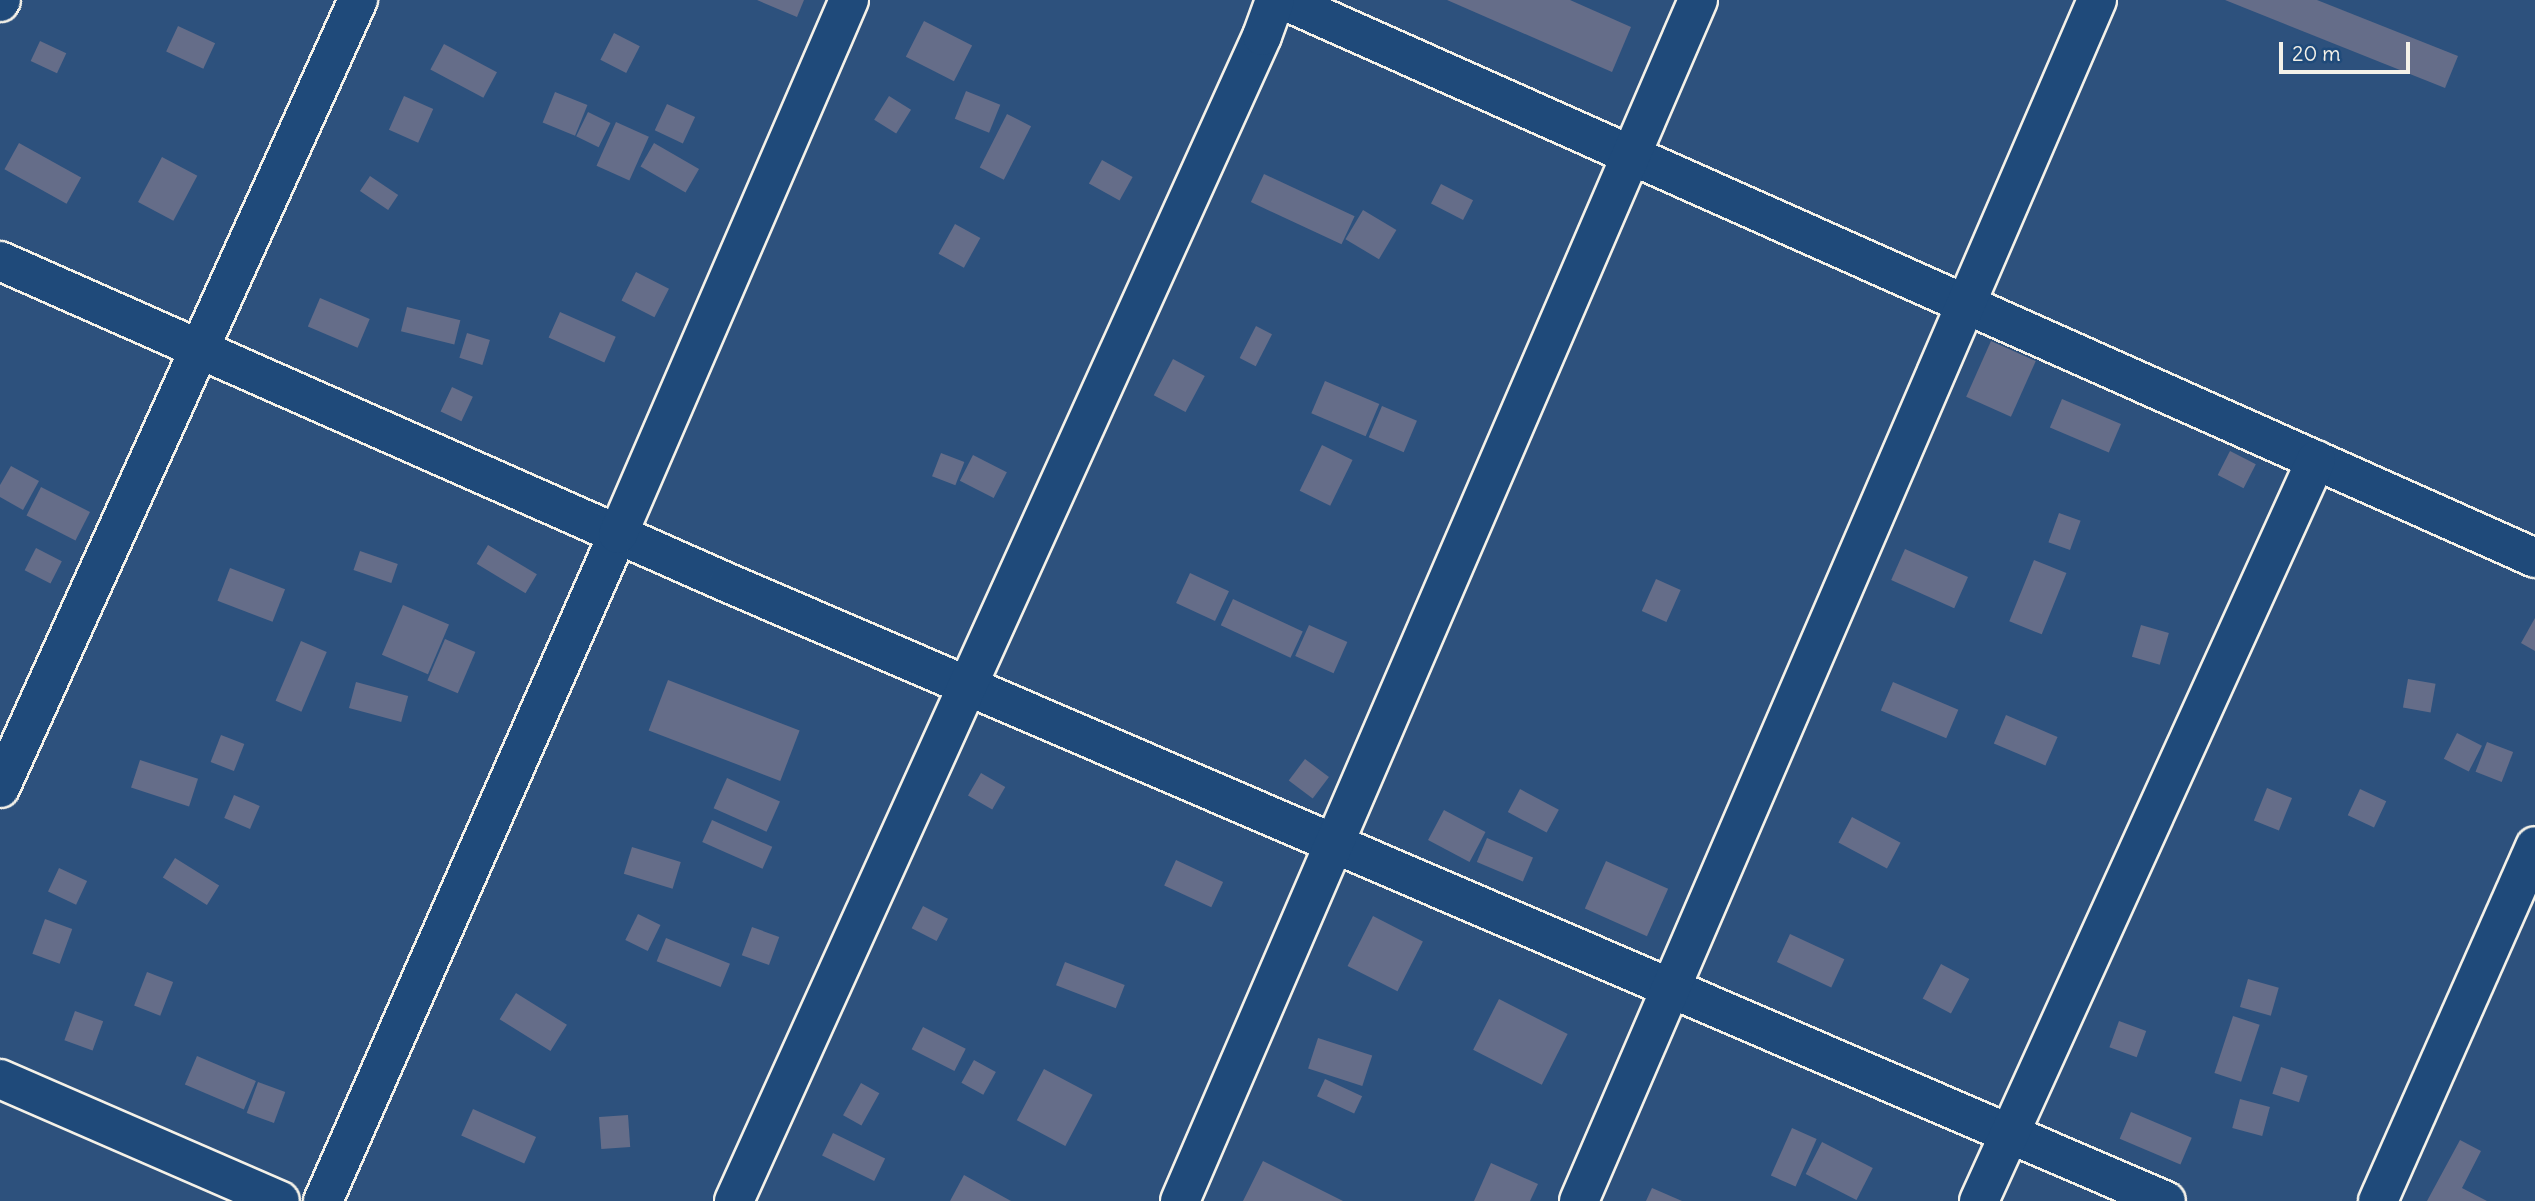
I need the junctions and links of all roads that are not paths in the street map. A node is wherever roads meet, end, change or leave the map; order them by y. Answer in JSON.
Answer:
{"nodes":[{"id":1,"x":358,"y":0,"type":"edge"},
{"id":2,"x":849,"y":0,"type":"edge"},
{"id":3,"x":1275,"y":0,"type":"edge"},
{"id":4,"x":1283,"y":0,"type":"edge"},
{"id":5,"x":1698,"y":0,"type":"edge"},
{"id":6,"x":2097,"y":0,"type":"edge"},
{"id":7,"x":1631,"y":155,"type":"junction"},
{"id":8,"x":0,"y":261,"type":"edge"},
{"id":9,"x":1966,"y":304,"type":"junction"},
{"id":10,"x":200,"y":349,"type":"junction"},
{"id":11,"x":2316,"y":460,"type":"junction"},
{"id":12,"x":618,"y":534,"type":"junction"},
{"id":13,"x":2535,"y":558,"type":"edge"},
{"id":14,"x":968,"y":686,"type":"junction"},
{"id":15,"x":0,"y":788,"type":"edge"},
{"id":16,"x":1336,"y":844,"type":"junction"},
{"id":17,"x":2535,"y":846,"type":"edge"},
{"id":18,"x":1671,"y":988,"type":"junction"},
{"id":19,"x":0,"y":1079,"type":"edge"},
{"id":20,"x":2009,"y":1133,"type":"junction"},
{"id":21,"x":279,"y":1201,"type":"edge"},
{"id":22,"x":323,"y":1201,"type":"edge"},
{"id":23,"x":734,"y":1201,"type":"edge"},
{"id":24,"x":1180,"y":1201,"type":"edge"},
{"id":25,"x":1580,"y":1201,"type":"edge"},
{"id":26,"x":1979,"y":1201,"type":"edge"},
{"id":27,"x":2166,"y":1201,"type":"edge"},
{"id":28,"x":2378,"y":1201,"type":"edge"}],
"edges":[{"from":1,"to":10,"type":"street"},
{"from":2,"to":12,"type":"street"},
{"from":3,"to":14,"type":"street"},
{"from":4,"to":7,"type":"street"},
{"from":5,"to":7,"type":"street"},
{"from":6,"to":9,"type":"street"},
{"from":7,"to":9,"type":"street"},
{"from":7,"to":16,"type":"street"},
{"from":8,"to":10,"type":"street"},
{"from":9,"to":11,"type":"street"},
{"from":9,"to":18,"type":"street"},
{"from":10,"to":12,"type":"street"},
{"from":10,"to":15,"type":"street"},
{"from":11,"to":13,"type":"street"},
{"from":11,"to":20,"type":"street"},
{"from":12,"to":14,"type":"street"},
{"from":12,"to":22,"type":"street"},
{"from":14,"to":16,"type":"street"},
{"from":14,"to":23,"type":"street"},
{"from":16,"to":18,"type":"street"},
{"from":16,"to":24,"type":"street"},
{"from":17,"to":28,"type":"street"},
{"from":18,"to":20,"type":"street"},
{"from":18,"to":25,"type":"street"},
{"from":19,"to":21,"type":"street"},
{"from":20,"to":26,"type":"street"},
{"from":20,"to":27,"type":"street"}]}
